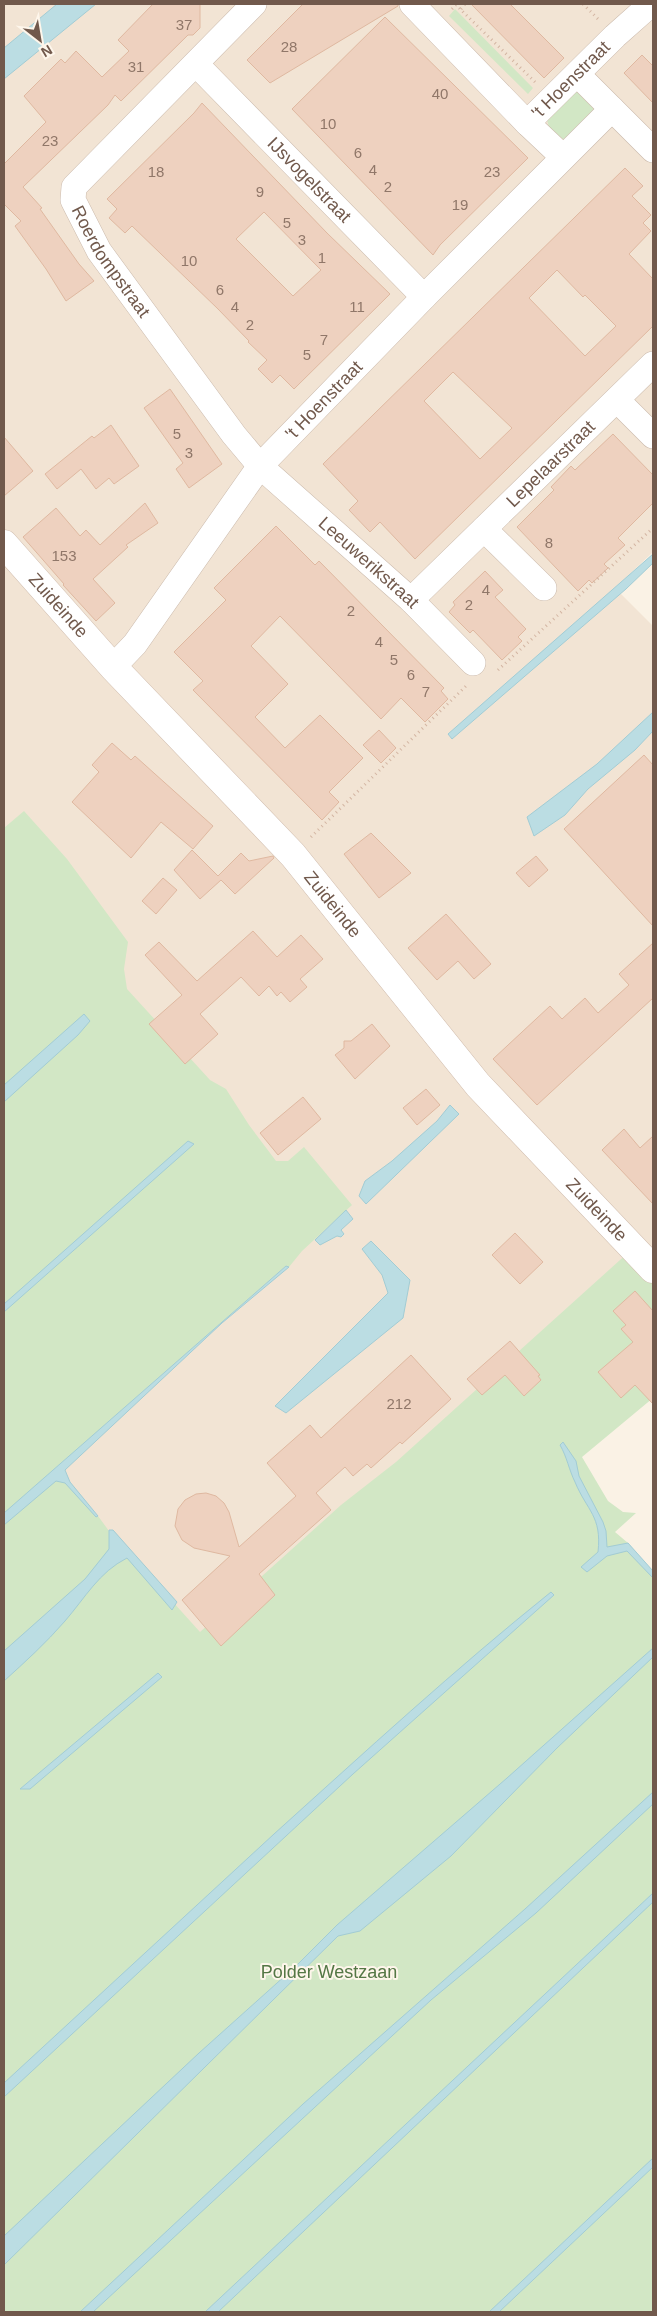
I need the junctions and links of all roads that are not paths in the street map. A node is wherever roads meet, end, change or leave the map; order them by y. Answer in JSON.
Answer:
{"nodes":[{"id":1,"x":254,"y":4,"type":"edge"},
{"id":2,"x":412,"y":4,"type":"edge"},
{"id":3,"x":651,"y":4,"type":"edge"},
{"id":4,"x":196,"y":64,"type":"junction"},
{"id":5,"x":577,"y":74,"type":"junction"},
{"id":6,"x":612,"y":109,"type":"junction"},
{"id":7,"x":527,"y":123,"type":"junction"},
{"id":8,"x":653,"y":150,"type":"edge"},
{"id":9,"x":563,"y":158,"type":"junction"},
{"id":10,"x":424,"y":297,"type":"junction"},
{"id":11,"x":653,"y":364,"type":"edge"},
{"id":12,"x":617,"y":400,"type":"junction"},
{"id":13,"x":653,"y":436,"type":"edge"},
{"id":14,"x":260,"y":466,"type":"junction"},
{"id":15,"x":484,"y":529,"type":"junction"},
{"id":16,"x":4,"y":544,"type":"edge"},
{"id":17,"x":544,"y":588,"type":"dead end"},
{"id":18,"x":411,"y":600,"type":"junction"},
{"id":19,"x":473,"y":663,"type":"dead end"},
{"id":20,"x":113,"y":668,"type":"junction"},
{"id":21,"x":653,"y":1269,"type":"edge"}],
"edges":[{"from":1,"to":4,"type":"street","name":"Roerdompstraat"},
{"from":2,"to":7,"type":"street"},
{"from":3,"to":5,"type":"street","name":"'t Hoenstraat"},
{"from":4,"to":10,"type":"street","name":"IJsvogelstraat"},
{"from":4,"to":14,"type":"street","name":"Roerdompstraat"},
{"from":5,"to":6,"type":"street"},
{"from":5,"to":7,"type":"street","name":"'t Hoenstraat"},
{"from":6,"to":8,"type":"street"},
{"from":6,"to":9,"type":"street","name":"'t Hoenstraat"},
{"from":7,"to":9,"type":"street","name":"'t Hoenstraat"},
{"from":9,"to":10,"type":"street","name":"'t Hoenstraat"},
{"from":10,"to":14,"type":"street","name":"'t Hoenstraat"},
{"from":11,"to":12,"type":"street","name":"Lepelaarstraat"},
{"from":12,"to":13,"type":"street"},
{"from":12,"to":15,"type":"street","name":"Lepelaarstraat"},
{"from":14,"to":18,"type":"street","name":"Leeuwerikstraat"},
{"from":14,"to":20,"type":"street","name":"'t Hoenstraat"},
{"from":15,"to":17,"type":"street"},
{"from":15,"to":18,"type":"street","name":"Lepelaarstraat"},
{"from":16,"to":20,"type":"street","name":"Zuideinde"},
{"from":18,"to":19,"type":"street","name":"Leeuwerikstraat"},
{"from":20,"to":21,"type":"street","name":"Zuideinde"}]}
